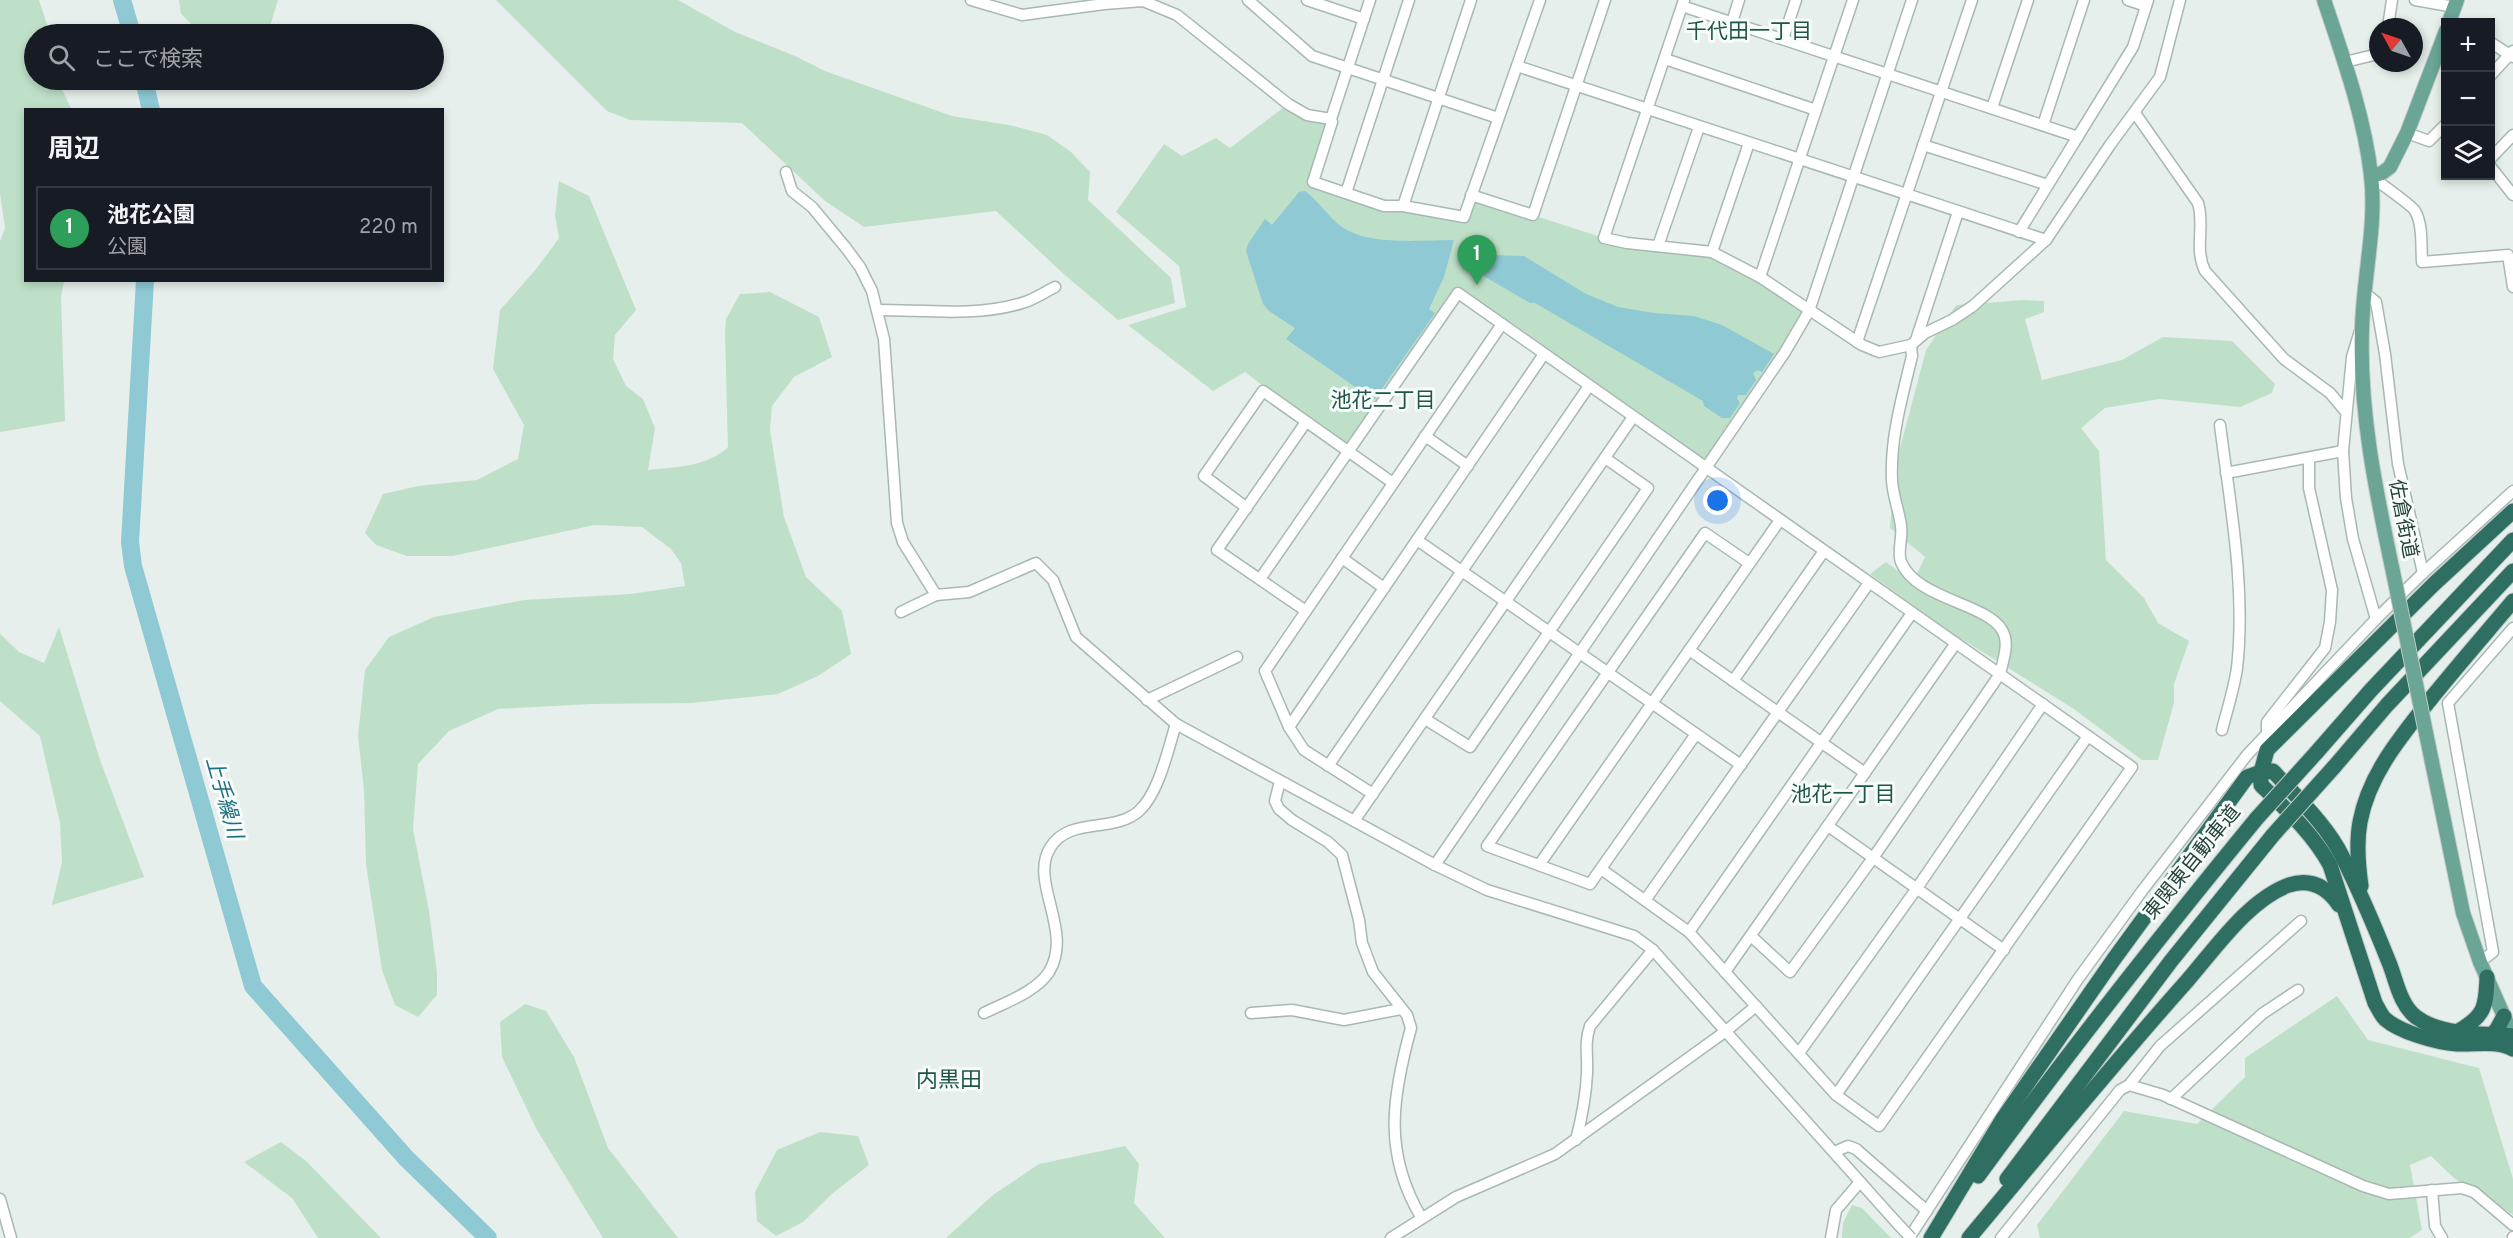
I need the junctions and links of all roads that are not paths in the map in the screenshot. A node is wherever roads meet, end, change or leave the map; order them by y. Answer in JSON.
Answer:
{"nodes":[{"id":1,"x":971,"y":0,"type":"edge"},
{"id":2,"x":1248,"y":0,"type":"edge"},
{"id":3,"x":1308,"y":0,"type":"edge"},
{"id":4,"x":1370,"y":0,"type":"edge"},
{"id":5,"x":1409,"y":0,"type":"edge"},
{"id":6,"x":1472,"y":0,"type":"edge"},
{"id":7,"x":1540,"y":0,"type":"edge"},
{"id":8,"x":1605,"y":0,"type":"edge"},
{"id":9,"x":1739,"y":0,"type":"edge"},
{"id":10,"x":1796,"y":0,"type":"edge"},
{"id":11,"x":1853,"y":0,"type":"edge"},
{"id":12,"x":1912,"y":0,"type":"edge"},
{"id":13,"x":1971,"y":0,"type":"edge"},
{"id":14,"x":2028,"y":0,"type":"edge"},
{"id":15,"x":2084,"y":0,"type":"edge"},
{"id":16,"x":2128,"y":0,"type":"edge"},
{"id":17,"x":2180,"y":0,"type":"edge"},
{"id":18,"x":2324,"y":0,"type":"edge"},
{"id":19,"x":2392,"y":0,"type":"edge"},
{"id":20,"x":2415,"y":0,"type":"edge"},
{"id":21,"x":1143,"y":1,"type":"edge"},
{"id":22,"x":1683,"y":3,"type":"edge"},
{"id":23,"x":2147,"y":3,"type":"edge"},
{"id":24,"x":2454,"y":14,"type":"edge"},
{"id":25,"x":2389,"y":18,"type":"edge"},
{"id":26,"x":1364,"y":19,"type":"junction"},
{"id":27,"x":1732,"y":22,"type":"junction"},
{"id":28,"x":1783,"y":39,"type":"junction"},
{"id":29,"x":2441,"y":42,"type":"edge"},
{"id":30,"x":2495,"y":45,"type":"edge"},
{"id":31,"x":2512,"y":55,"type":"edge"},
{"id":32,"x":1834,"y":56,"type":"junction"},
{"id":33,"x":2369,"y":56,"type":"edge"},
{"id":34,"x":1665,"y":59,"type":"junction"},
{"id":35,"x":2345,"y":62,"type":"junction"},
{"id":36,"x":1517,"y":66,"type":"junction"},
{"id":37,"x":1347,"y":69,"type":"junction"},
{"id":38,"x":2494,"y":72,"type":"edge"},
{"id":39,"x":1888,"y":74,"type":"junction"},
{"id":40,"x":1383,"y":80,"type":"junction"},
{"id":41,"x":1577,"y":86,"type":"junction"},
{"id":42,"x":1941,"y":91,"type":"junction"},
{"id":43,"x":1439,"y":99,"type":"junction"},
{"id":44,"x":1992,"y":108,"type":"junction"},
{"id":45,"x":1648,"y":110,"type":"junction"},
{"id":46,"x":1816,"y":110,"type":"junction"},
{"id":47,"x":2135,"y":113,"type":"junction"},
{"id":48,"x":1498,"y":118,"type":"junction"},
{"id":49,"x":1330,"y":119,"type":"junction"},
{"id":50,"x":2043,"y":125,"type":"junction"},
{"id":51,"x":2443,"y":126,"type":"edge"},
{"id":52,"x":1699,"y":127,"type":"junction"},
{"id":53,"x":2407,"y":133,"type":"junction"},
{"id":54,"x":2513,"y":135,"type":"edge"},
{"id":55,"x":2078,"y":136,"type":"junction"},
{"id":56,"x":1749,"y":143,"type":"junction"},
{"id":57,"x":1923,"y":145,"type":"junction"},
{"id":58,"x":2495,"y":154,"type":"edge"},
{"id":59,"x":1799,"y":160,"type":"junction"},
{"id":60,"x":786,"y":172,"type":"dead end"},
{"id":61,"x":2495,"y":172,"type":"edge"},
{"id":62,"x":2371,"y":176,"type":"junction"},
{"id":63,"x":1853,"y":177,"type":"junction"},
{"id":64,"x":2048,"y":185,"type":"junction"},
{"id":65,"x":1346,"y":193,"type":"junction"},
{"id":66,"x":1471,"y":195,"type":"junction"},
{"id":67,"x":1906,"y":195,"type":"junction"},
{"id":68,"x":2513,"y":195,"type":"edge"},
{"id":69,"x":1403,"y":206,"type":"junction"},
{"id":70,"x":1958,"y":212,"type":"junction"},
{"id":71,"x":2019,"y":232,"type":"junction"},
{"id":72,"x":2046,"y":240,"type":"junction"},
{"id":73,"x":1658,"y":246,"type":"junction"},
{"id":74,"x":1712,"y":252,"type":"junction"},
{"id":75,"x":1760,"y":277,"type":"junction"},
{"id":76,"x":1055,"y":287,"type":"dead end"},
{"id":77,"x":2513,"y":287,"type":"edge"},
{"id":78,"x":2364,"y":292,"type":"junction"},
{"id":79,"x":877,"y":310,"type":"junction"},
{"id":80,"x":1809,"y":311,"type":"junction"},
{"id":81,"x":1502,"y":324,"type":"junction"},
{"id":82,"x":2362,"y":328,"type":"junction"},
{"id":83,"x":1857,"y":342,"type":"junction"},
{"id":84,"x":1913,"y":343,"type":"junction"},
{"id":85,"x":1544,"y":354,"type":"junction"},
{"id":86,"x":1589,"y":386,"type":"junction"},
{"id":87,"x":2346,"y":412,"type":"junction"},
{"id":88,"x":1634,"y":417,"type":"junction"},
{"id":89,"x":1306,"y":422,"type":"junction"},
{"id":90,"x":2220,"y":425,"type":"dead end"},
{"id":91,"x":1425,"y":436,"type":"junction"},
{"id":92,"x":2343,"y":451,"type":"junction"},
{"id":93,"x":1350,"y":453,"type":"junction"},
{"id":94,"x":1605,"y":458,"type":"junction"},
{"id":95,"x":2309,"y":458,"type":"junction"},
{"id":96,"x":1468,"y":466,"type":"junction"},
{"id":97,"x":1706,"y":468,"type":"junction"},
{"id":98,"x":2226,"y":473,"type":"junction"},
{"id":99,"x":1393,"y":483,"type":"junction"},
{"id":100,"x":2513,"y":491,"type":"edge"},
{"id":101,"x":1247,"y":508,"type":"junction"},
{"id":102,"x":2513,"y":511,"type":"edge"},
{"id":103,"x":1780,"y":520,"type":"junction"},
{"id":104,"x":1417,"y":540,"type":"junction"},
{"id":105,"x":2513,"y":540,"type":"edge"},
{"id":106,"x":1824,"y":551,"type":"junction"},
{"id":107,"x":1342,"y":558,"type":"junction"},
{"id":108,"x":1749,"y":563,"type":"junction"},
{"id":109,"x":2513,"y":571,"type":"edge"},
{"id":110,"x":1462,"y":572,"type":"junction"},
{"id":111,"x":2423,"y":573,"type":"junction"},
{"id":112,"x":1260,"y":579,"type":"junction"},
{"id":113,"x":1869,"y":582,"type":"junction"},
{"id":114,"x":1384,"y":588,"type":"junction"},
{"id":115,"x":936,"y":595,"type":"junction"},
{"id":116,"x":2513,"y":601,"type":"edge"},
{"id":117,"x":1506,"y":602,"type":"junction"},
{"id":118,"x":1306,"y":611,"type":"junction"},
{"id":119,"x":901,"y":612,"type":"dead end"},
{"id":120,"x":1912,"y":613,"type":"junction"},
{"id":121,"x":2376,"y":619,"type":"junction"},
{"id":122,"x":2513,"y":628,"type":"edge"},
{"id":123,"x":1550,"y":633,"type":"junction"},
{"id":124,"x":1956,"y":644,"type":"junction"},
{"id":125,"x":1689,"y":650,"type":"junction"},
{"id":126,"x":1580,"y":653,"type":"junction"},
{"id":127,"x":1238,"y":657,"type":"dead end"},
{"id":128,"x":1607,"y":673,"type":"junction"},
{"id":129,"x":2000,"y":674,"type":"junction"},
{"id":130,"x":1733,"y":681,"type":"junction"},
{"id":131,"x":1147,"y":700,"type":"junction"},
{"id":132,"x":1652,"y":703,"type":"junction"},
{"id":133,"x":2043,"y":704,"type":"junction"},
{"id":134,"x":1778,"y":712,"type":"junction"},
{"id":135,"x":1425,"y":719,"type":"junction"},
{"id":136,"x":1176,"y":724,"type":"junction"},
{"id":137,"x":1289,"y":727,"type":"junction"},
{"id":138,"x":2222,"y":730,"type":"dead end"},
{"id":139,"x":1696,"y":734,"type":"junction"},
{"id":140,"x":2267,"y":735,"type":"junction"},
{"id":141,"x":2088,"y":736,"type":"junction"},
{"id":142,"x":1821,"y":743,"type":"junction"},
{"id":143,"x":1741,"y":765,"type":"junction"},
{"id":144,"x":1328,"y":766,"type":"junction"},
{"id":145,"x":2261,"y":772,"type":"junction"},
{"id":146,"x":1865,"y":773,"type":"junction"},
{"id":147,"x":1280,"y":781,"type":"junction"},
{"id":148,"x":1373,"y":794,"type":"junction"},
{"id":149,"x":1354,"y":821,"type":"junction"},
{"id":150,"x":1828,"y":826,"type":"junction"},
{"id":151,"x":1873,"y":858,"type":"junction"},
{"id":152,"x":1435,"y":865,"type":"junction"},
{"id":153,"x":1539,"y":865,"type":"junction"},
{"id":154,"x":1601,"y":869,"type":"junction"},
{"id":155,"x":1917,"y":888,"type":"junction"},
{"id":156,"x":1646,"y":899,"type":"junction"},
{"id":157,"x":2364,"y":906,"type":"junction"},
{"id":158,"x":2347,"y":917,"type":"junction"},
{"id":159,"x":1961,"y":919,"type":"junction"},
{"id":160,"x":2301,"y":921,"type":"dead end"},
{"id":161,"x":1689,"y":932,"type":"junction"},
{"id":162,"x":1751,"y":936,"type":"junction"},
{"id":163,"x":1653,"y":950,"type":"junction"},
{"id":164,"x":2004,"y":950,"type":"junction"},
{"id":165,"x":2480,"y":962,"type":"junction"},
{"id":166,"x":1725,"y":972,"type":"junction"},
{"id":167,"x":2487,"y":977,"type":"junction"},
{"id":168,"x":2298,"y":990,"type":"dead end"},
{"id":169,"x":1756,"y":1006,"type":"junction"},
{"id":170,"x":1401,"y":1009,"type":"junction"},
{"id":171,"x":984,"y":1013,"type":"dead end"},
{"id":172,"x":1251,"y":1013,"type":"dead end"},
{"id":173,"x":2504,"y":1016,"type":"junction"},
{"id":174,"x":1726,"y":1031,"type":"junction"},
{"id":175,"x":2457,"y":1032,"type":"junction"},
{"id":176,"x":2493,"y":1034,"type":"junction"},
{"id":177,"x":2513,"y":1036,"type":"edge"},
{"id":178,"x":2479,"y":1044,"type":"junction"},
{"id":179,"x":2513,"y":1049,"type":"edge"},
{"id":180,"x":1799,"y":1053,"type":"junction"},
{"id":181,"x":2129,"y":1085,"type":"junction"},
{"id":182,"x":1836,"y":1095,"type":"junction"},
{"id":183,"x":2171,"y":1099,"type":"junction"},
{"id":184,"x":1576,"y":1140,"type":"junction"},
{"id":185,"x":1834,"y":1152,"type":"junction"},
{"id":186,"x":1860,"y":1182,"type":"junction"},
{"id":187,"x":2432,"y":1190,"type":"junction"},
{"id":188,"x":0,"y":1198,"type":"edge"},
{"id":189,"x":1927,"y":1211,"type":"junction"},
{"id":190,"x":1421,"y":1217,"type":"junction"},
{"id":191,"x":2513,"y":1225,"type":"edge"},
{"id":192,"x":1407,"y":1234,"type":"edge"},
{"id":193,"x":11,"y":1238,"type":"edge"},
{"id":194,"x":1391,"y":1238,"type":"edge"},
{"id":195,"x":1831,"y":1238,"type":"edge"},
{"id":196,"x":1910,"y":1238,"type":"edge"},
{"id":197,"x":1933,"y":1238,"type":"edge"},
{"id":198,"x":1964,"y":1238,"type":"edge"},
{"id":199,"x":1969,"y":1238,"type":"edge"},
{"id":200,"x":2001,"y":1238,"type":"edge"},
{"id":201,"x":2442,"y":1238,"type":"edge"}],
"edges":[{"from":1,"to":21,"type":"street"},
{"from":2,"to":37,"type":"street"},
{"from":3,"to":26,"type":"street"},
{"from":4,"to":26,"type":"street"},
{"from":5,"to":40,"type":"street"},
{"from":6,"to":43,"type":"street"},
{"from":7,"to":36,"type":"street"},
{"from":8,"to":41,"type":"street"},
{"from":9,"to":27,"type":"street"},
{"from":10,"to":28,"type":"street"},
{"from":11,"to":32,"type":"street"},
{"from":12,"to":39,"type":"street"},
{"from":13,"to":42,"type":"street"},
{"from":14,"to":44,"type":"street"},
{"from":15,"to":50,"type":"street"},
{"from":16,"to":23,"type":"street"},
{"from":17,"to":47,"type":"street"},
{"from":18,"to":35,"type":"main road","name":"佐倉街道"},
{"from":19,"to":25,"type":"street"},
{"from":20,"to":24,"type":"street"},
{"from":21,"to":49,"type":"street"},
{"from":22,"to":27,"type":"street"},
{"from":22,"to":34,"type":"street"},
{"from":23,"to":55,"type":"street"},
{"from":26,"to":37,"type":"street"},
{"from":27,"to":28,"type":"street"},
{"from":28,"to":32,"type":"street"},
{"from":29,"to":53,"type":"main road"},
{"from":30,"to":31,"type":"street"},
{"from":31,"to":38,"type":"street"},
{"from":32,"to":39,"type":"street"},
{"from":32,"to":46,"type":"street"},
{"from":33,"to":35,"type":"street"},
{"from":34,"to":45,"type":"street"},
{"from":34,"to":46,"type":"street"},
{"from":35,"to":62,"type":"main road","name":"佐倉街道"},
{"from":36,"to":41,"type":"street"},
{"from":36,"to":48,"type":"street"},
{"from":37,"to":40,"type":"street"},
{"from":37,"to":49,"type":"street"},
{"from":39,"to":42,"type":"street"},
{"from":39,"to":63,"type":"street"},
{"from":40,"to":43,"type":"street"},
{"from":40,"to":65,"type":"street"},
{"from":41,"to":45,"type":"street"},
{"from":41,"to":66,"type":"street"},
{"from":42,"to":44,"type":"street"},
{"from":42,"to":57,"type":"street"},
{"from":43,"to":48,"type":"street"},
{"from":43,"to":69,"type":"street"},
{"from":44,"to":50,"type":"street"},
{"from":45,"to":52,"type":"street"},
{"from":45,"to":73,"type":"street"},
{"from":46,"to":59,"type":"street"},
{"from":47,"to":72,"type":"street"},
{"from":47,"to":87,"type":"street"},
{"from":48,"to":66,"type":"street"},
{"from":49,"to":65,"type":"street"},
{"from":50,"to":55,"type":"street"},
{"from":51,"to":53,"type":"street"},
{"from":52,"to":56,"type":"street"},
{"from":52,"to":73,"type":"street"},
{"from":53,"to":62,"type":"main road"},
{"from":54,"to":58,"type":"street"},
{"from":55,"to":64,"type":"street"},
{"from":56,"to":59,"type":"street"},
{"from":56,"to":74,"type":"street"},
{"from":57,"to":64,"type":"street"},
{"from":57,"to":67,"type":"street"},
{"from":59,"to":63,"type":"street"},
{"from":59,"to":75,"type":"street"},
{"from":60,"to":79,"type":"street"},
{"from":61,"to":68,"type":"street"},
{"from":62,"to":77,"type":"street"},
{"from":62,"to":78,"type":"main road","name":"佐倉街道"},
{"from":63,"to":67,"type":"street"},
{"from":63,"to":80,"type":"street"},
{"from":64,"to":71,"type":"street"},
{"from":65,"to":69,"type":"street"},
{"from":66,"to":69,"type":"street"},
{"from":67,"to":70,"type":"street"},
{"from":67,"to":83,"type":"street"},
{"from":70,"to":71,"type":"street"},
{"from":70,"to":84,"type":"street"},
{"from":71,"to":72,"type":"street"},
{"from":72,"to":84,"type":"street"},
{"from":73,"to":74,"type":"street"},
{"from":74,"to":75,"type":"street"},
{"from":75,"to":80,"type":"street"},
{"from":76,"to":79,"type":"street"},
{"from":78,"to":82,"type":"main road","name":"佐倉街道"},
{"from":78,"to":111,"type":"street"},
{"from":79,"to":115,"type":"street"},
{"from":80,"to":83,"type":"street"},
{"from":80,"to":97,"type":"street"},
{"from":81,"to":85,"type":"street"},
{"from":81,"to":91,"type":"street"},
{"from":81,"to":93,"type":"street"},
{"from":82,"to":87,"type":"street"},
{"from":82,"to":165,"type":"main road","name":"佐倉街道","bridge":true},
{"from":83,"to":84,"type":"street"},
{"from":84,"to":129,"type":"street"},
{"from":85,"to":86,"type":"street"},
{"from":85,"to":96,"type":"street"},
{"from":86,"to":88,"type":"street"},
{"from":86,"to":110,"type":"street"},
{"from":87,"to":92,"type":"street"},
{"from":88,"to":94,"type":"street"},
{"from":88,"to":97,"type":"street"},
{"from":89,"to":93,"type":"street"},
{"from":89,"to":101,"type":"street"},
{"from":89,"to":101,"type":"street"},
{"from":90,"to":98,"type":"street"},
{"from":91,"to":96,"type":"street"},
{"from":91,"to":99,"type":"street"},
{"from":92,"to":95,"type":"street"},
{"from":92,"to":121,"type":"street"},
{"from":93,"to":99,"type":"street"},
{"from":93,"to":112,"type":"street"},
{"from":94,"to":117,"type":"street"},
{"from":94,"to":123,"type":"street"},
{"from":95,"to":98,"type":"street"},
{"from":95,"to":140,"type":"street"},
{"from":96,"to":104,"type":"street"},
{"from":97,"to":103,"type":"street"},
{"from":97,"to":126,"type":"street"},
{"from":98,"to":138,"type":"street"},
{"from":99,"to":107,"type":"street"},
{"from":100,"to":111,"type":"street"},
{"from":101,"to":112,"type":"street"},
{"from":102,"to":145,"type":"highway"},
{"from":103,"to":106,"type":"street"},
{"from":103,"to":108,"type":"street"},
{"from":104,"to":110,"type":"street"},
{"from":104,"to":114,"type":"street"},
{"from":105,"to":197,"type":"highway","name":"東関東自動車道","bridge":true},
{"from":106,"to":113,"type":"street"},
{"from":106,"to":130,"type":"street"},
{"from":107,"to":114,"type":"street"},
{"from":107,"to":118,"type":"street"},
{"from":108,"to":125,"type":"street"},
{"from":108,"to":128,"type":"street"},
{"from":109,"to":198,"type":"highway","bridge":true},
{"from":110,"to":117,"type":"street"},
{"from":110,"to":144,"type":"street"},
{"from":111,"to":121,"type":"street"},
{"from":112,"to":118,"type":"street"},
{"from":113,"to":120,"type":"street"},
{"from":113,"to":134,"type":"street"},
{"from":114,"to":137,"type":"street"},
{"from":115,"to":119,"type":"street"},
{"from":115,"to":131,"type":"street"},
{"from":116,"to":157,"type":"highway"},
{"from":117,"to":123,"type":"street"},
{"from":117,"to":135,"type":"street"},
{"from":118,"to":137,"type":"street"},
{"from":120,"to":124,"type":"street"},
{"from":120,"to":142,"type":"street"},
{"from":121,"to":140,"type":"street"},
{"from":122,"to":165,"type":"street"},
{"from":123,"to":126,"type":"street"},
{"from":123,"to":135,"type":"street"},
{"from":124,"to":129,"type":"street"},
{"from":124,"to":146,"type":"street"},
{"from":125,"to":130,"type":"street"},
{"from":125,"to":132,"type":"street"},
{"from":126,"to":128,"type":"street"},
{"from":126,"to":152,"type":"street"},
{"from":127,"to":131,"type":"street"},
{"from":128,"to":132,"type":"street"},
{"from":128,"to":153,"type":"street"},
{"from":129,"to":133,"type":"street"},
{"from":129,"to":151,"type":"street"},
{"from":130,"to":134,"type":"street"},
{"from":131,"to":136,"type":"street"},
{"from":132,"to":139,"type":"street"},
{"from":132,"to":153,"type":"street"},
{"from":133,"to":141,"type":"street"},
{"from":133,"to":155,"type":"street"},
{"from":134,"to":142,"type":"street"},
{"from":134,"to":143,"type":"street"},
{"from":135,"to":148,"type":"street"},
{"from":136,"to":147,"type":"street"},
{"from":136,"to":171,"type":"street"},
{"from":137,"to":144,"type":"street"},
{"from":139,"to":143,"type":"street"},
{"from":139,"to":154,"type":"street"},
{"from":140,"to":189,"type":"street"},
{"from":141,"to":159,"type":"street"},
{"from":141,"to":164,"type":"street"},
{"from":142,"to":146,"type":"street"},
{"from":142,"to":161,"type":"street"},
{"from":143,"to":156,"type":"street"},
{"from":144,"to":148,"type":"street"},
{"from":145,"to":157,"type":"highway"},
{"from":145,"to":158,"type":"highway"},
{"from":145,"to":197,"type":"highway"},
{"from":146,"to":150,"type":"street"},
{"from":147,"to":149,"type":"street"},
{"from":147,"to":170,"type":"street"},
{"from":148,"to":149,"type":"street"},
{"from":149,"to":152,"type":"street"},
{"from":150,"to":151,"type":"street"},
{"from":150,"to":162,"type":"street"},
{"from":151,"to":155,"type":"street"},
{"from":151,"to":162,"type":"street"},
{"from":152,"to":163,"type":"street"},
{"from":153,"to":154,"type":"street"},
{"from":154,"to":156,"type":"street"},
{"from":155,"to":159,"type":"street"},
{"from":155,"to":180,"type":"street"},
{"from":156,"to":161,"type":"street"},
{"from":157,"to":175,"type":"highway"},
{"from":158,"to":178,"type":"highway"},
{"from":158,"to":199,"type":"highway"},
{"from":159,"to":164,"type":"street"},
{"from":159,"to":182,"type":"street"},
{"from":160,"to":181,"type":"street"},
{"from":161,"to":166,"type":"street"},
{"from":162,"to":166,"type":"street"},
{"from":163,"to":174,"type":"street"},
{"from":163,"to":184,"type":"street"},
{"from":164,"to":182,"type":"street"},
{"from":165,"to":167,"type":"main road","name":"佐倉街道"},
{"from":166,"to":169,"type":"street"},
{"from":167,"to":173,"type":"main road","name":"佐倉街道"},
{"from":167,"to":175,"type":"highway"},
{"from":168,"to":183,"type":"street"},
{"from":169,"to":174,"type":"street"},
{"from":169,"to":180,"type":"street"},
{"from":170,"to":172,"type":"street"},
{"from":170,"to":190,"type":"street"},
{"from":173,"to":176,"type":"highway"},
{"from":173,"to":177,"type":"main road","name":"佐倉街道"},
{"from":174,"to":184,"type":"street"},
{"from":174,"to":185,"type":"street"},
{"from":175,"to":176,"type":"highway"},
{"from":176,"to":177,"type":"highway"},
{"from":176,"to":178,"type":"highway"},
{"from":178,"to":179,"type":"highway"},
{"from":180,"to":182,"type":"street"},
{"from":181,"to":183,"type":"street"},
{"from":181,"to":200,"type":"street"},
{"from":183,"to":187,"type":"street"},
{"from":184,"to":190,"type":"street"},
{"from":185,"to":186,"type":"street"},
{"from":185,"to":189,"type":"street"},
{"from":186,"to":195,"type":"street"},
{"from":186,"to":196,"type":"street","bridge":true},
{"from":187,"to":191,"type":"street"},
{"from":187,"to":201,"type":"street"},
{"from":188,"to":193,"type":"street"},
{"from":189,"to":196,"type":"street"},
{"from":190,"to":192,"type":"street"},
{"from":192,"to":194,"type":"street"}]}
